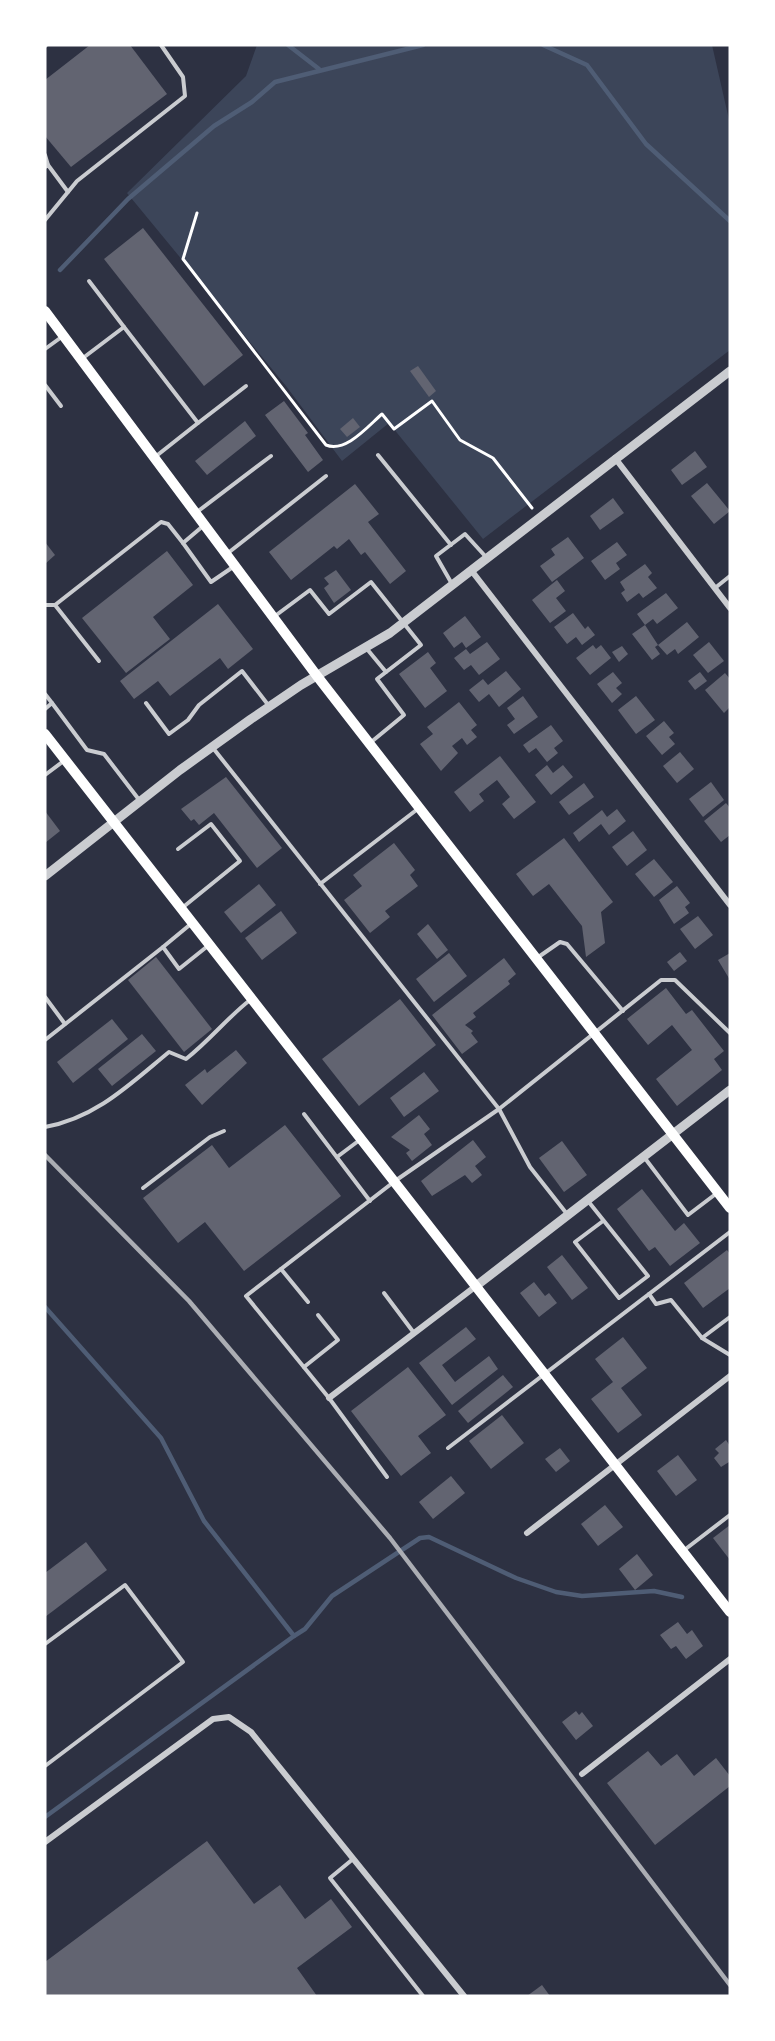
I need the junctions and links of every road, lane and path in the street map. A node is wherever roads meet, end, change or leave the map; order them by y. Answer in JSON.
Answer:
{"nodes":[{"id":1,"x":161,"y":45,"type":"edge"},
{"id":2,"x":45,"y":155,"type":"edge"},
{"id":3,"x":46,"y":166,"type":"edge"},
{"id":4,"x":68,"y":192,"type":"junction"},
{"id":5,"x":196,"y":213,"type":"dead end"},
{"id":6,"x":45,"y":220,"type":"edge"},
{"id":7,"x":89,"y":281,"type":"dead end"},
{"id":8,"x":45,"y":311,"type":"edge"},
{"id":9,"x":124,"y":327,"type":"junction"},
{"id":10,"x":64,"y":335,"type":"junction"},
{"id":11,"x":45,"y":349,"type":"edge"},
{"id":12,"x":82,"y":360,"type":"junction"},
{"id":13,"x":730,"y":371,"type":"edge"},
{"id":14,"x":45,"y":385,"type":"edge"},
{"id":15,"x":246,"y":386,"type":"dead end"},
{"id":16,"x":61,"y":406,"type":"dead end"},
{"id":17,"x":198,"y":423,"type":"junction"},
{"id":18,"x":378,"y":455,"type":"dead end"},
{"id":19,"x":270,"y":456,"type":"dead end"},
{"id":20,"x":155,"y":457,"type":"junction"},
{"id":21,"x":615,"y":458,"type":"junction"},
{"id":22,"x":326,"y":476,"type":"dead end"},
{"id":23,"x":197,"y":513,"type":"junction"},
{"id":24,"x":539,"y":517,"type":"junction"},
{"id":25,"x":205,"y":525,"type":"junction"},
{"id":26,"x":183,"y":543,"type":"junction"},
{"id":27,"x":451,"y":544,"type":"junction"},
{"id":28,"x":227,"y":554,"type":"junction"},
{"id":29,"x":487,"y":557,"type":"junction"},
{"id":30,"x":236,"y":565,"type":"junction"},
{"id":31,"x":471,"y":570,"type":"junction"},
{"id":32,"x":730,"y":576,"type":"edge"},
{"id":33,"x":452,"y":584,"type":"junction"},
{"id":34,"x":715,"y":588,"type":"junction"},
{"id":35,"x":45,"y":605,"type":"edge"},
{"id":36,"x":55,"y":605,"type":"junction"},
{"id":37,"x":730,"y":608,"type":"edge"},
{"id":38,"x":275,"y":617,"type":"junction"},
{"id":39,"x":403,"y":623,"type":"junction"},
{"id":40,"x":366,"y":648,"type":"junction"},
{"id":41,"x":99,"y":661,"type":"dead end"},
{"id":42,"x":386,"y":672,"type":"junction"},
{"id":43,"x":317,"y":676,"type":"junction"},
{"id":44,"x":45,"y":694,"type":"edge"},
{"id":45,"x":146,"y":702,"type":"dead end"},
{"id":46,"x":52,"y":703,"type":"junction"},
{"id":47,"x":270,"y":706,"type":"junction"},
{"id":48,"x":45,"y":709,"type":"edge"},
{"id":49,"x":45,"y":734,"type":"edge"},
{"id":50,"x":370,"y":743,"type":"junction"},
{"id":51,"x":212,"y":747,"type":"junction"},
{"id":52,"x":65,"y":760,"type":"junction"},
{"id":53,"x":45,"y":775,"type":"edge"},
{"id":54,"x":141,"y":801,"type":"junction"},
{"id":55,"x":420,"y":808,"type":"junction"},
{"id":56,"x":114,"y":822,"type":"junction"},
{"id":57,"x":178,"y":849,"type":"dead end"},
{"id":58,"x":45,"y":876,"type":"edge"},
{"id":59,"x":320,"y":884,"type":"junction"},
{"id":60,"x":730,"y":905,"type":"edge"},
{"id":61,"x":182,"y":909,"type":"junction"},
{"id":62,"x":193,"y":923,"type":"junction"},
{"id":63,"x":210,"y":945,"type":"junction"},
{"id":64,"x":163,"y":947,"type":"junction"},
{"id":65,"x":536,"y":958,"type":"junction"},
{"id":66,"x":45,"y":998,"type":"edge"},
{"id":67,"x":252,"y":999,"type":"junction"},
{"id":68,"x":623,"y":1011,"type":"junction"},
{"id":69,"x":65,"y":1024,"type":"junction"},
{"id":70,"x":730,"y":1033,"type":"edge"},
{"id":71,"x":595,"y":1035,"type":"junction"},
{"id":72,"x":45,"y":1040,"type":"edge"},
{"id":73,"x":730,"y":1090,"type":"edge"},
{"id":74,"x":499,"y":1109,"type":"junction"},
{"id":75,"x":304,"y":1114,"type":"dead end"},
{"id":76,"x":45,"y":1127,"type":"edge"},
{"id":77,"x":224,"y":1131,"type":"dead end"},
{"id":78,"x":672,"y":1134,"type":"junction"},
{"id":79,"x":362,"y":1139,"type":"junction"},
{"id":80,"x":643,"y":1156,"type":"junction"},
{"id":81,"x":337,"y":1157,"type":"junction"},
{"id":82,"x":394,"y":1181,"type":"junction"},
{"id":83,"x":143,"y":1188,"type":"dead end"},
{"id":84,"x":718,"y":1192,"type":"junction"},
{"id":85,"x":587,"y":1200,"type":"junction"},
{"id":86,"x":370,"y":1201,"type":"junction"},
{"id":87,"x":730,"y":1208,"type":"edge"},
{"id":88,"x":568,"y":1215,"type":"junction"},
{"id":89,"x":603,"y":1221,"type":"junction"},
{"id":90,"x":730,"y":1232,"type":"edge"},
{"id":91,"x":281,"y":1269,"type":"junction"},
{"id":92,"x":476,"y":1286,"type":"junction"},
{"id":93,"x":384,"y":1293,"type":"dead end"},
{"id":94,"x":649,"y":1294,"type":"junction"},
{"id":95,"x":308,"y":1302,"type":"dead end"},
{"id":96,"x":318,"y":1315,"type":"dead end"},
{"id":97,"x":730,"y":1317,"type":"edge"},
{"id":98,"x":414,"y":1333,"type":"junction"},
{"id":99,"x":702,"y":1338,"type":"junction"},
{"id":100,"x":730,"y":1355,"type":"edge"},
{"id":101,"x":304,"y":1366,"type":"junction"},
{"id":102,"x":545,"y":1374,"type":"junction"},
{"id":103,"x":730,"y":1376,"type":"edge"},
{"id":104,"x":329,"y":1398,"type":"junction"},
{"id":105,"x":448,"y":1448,"type":"dead end"},
{"id":106,"x":616,"y":1464,"type":"junction"},
{"id":107,"x":387,"y":1477,"type":"dead end"},
{"id":108,"x":730,"y":1515,"type":"edge"},
{"id":109,"x":527,"y":1533,"type":"dead end"},
{"id":110,"x":683,"y":1551,"type":"junction"},
{"id":111,"x":730,"y":1612,"type":"edge"},
{"id":112,"x":45,"y":1644,"type":"edge"},
{"id":113,"x":730,"y":1659,"type":"edge"},
{"id":114,"x":45,"y":1766,"type":"edge"},
{"id":115,"x":582,"y":1774,"type":"dead end"},
{"id":116,"x":45,"y":1842,"type":"edge"},
{"id":117,"x":353,"y":1859,"type":"junction"},
{"id":118,"x":423,"y":1996,"type":"edge"},
{"id":119,"x":464,"y":1996,"type":"edge"}],
"edges":[{"from":1,"to":4,"type":"lane"},
{"from":2,"to":3,"type":"lane"},
{"from":3,"to":4,"type":"lane"},
{"from":4,"to":6,"type":"lane"},
{"from":5,"to":24,"type":"path"},
{"from":7,"to":9,"type":"lane"},
{"from":8,"to":10,"type":"main road"},
{"from":9,"to":12,"type":"lane"},
{"from":9,"to":17,"type":"lane"},
{"from":10,"to":11,"type":"lane"},
{"from":10,"to":12,"type":"main road"},
{"from":12,"to":20,"type":"main road"},
{"from":13,"to":21,"type":"street"},
{"from":14,"to":16,"type":"lane"},
{"from":15,"to":17,"type":"lane"},
{"from":17,"to":20,"type":"lane"},
{"from":18,"to":27,"type":"lane"},
{"from":19,"to":23,"type":"lane"},
{"from":20,"to":23,"type":"main road"},
{"from":21,"to":24,"type":"street"},
{"from":21,"to":34,"type":"street"},
{"from":22,"to":28,"type":"lane"},
{"from":23,"to":25,"type":"main road"},
{"from":24,"to":29,"type":"street"},
{"from":25,"to":26,"type":"lane"},
{"from":25,"to":28,"type":"main road"},
{"from":26,"to":30,"type":"lane"},
{"from":26,"to":36,"type":"lane"},
{"from":27,"to":29,"type":"lane"},
{"from":27,"to":33,"type":"lane"},
{"from":28,"to":30,"type":"main road"},
{"from":29,"to":31,"type":"street"},
{"from":30,"to":38,"type":"main road"},
{"from":31,"to":33,"type":"street"},
{"from":31,"to":60,"type":"street"},
{"from":32,"to":34,"type":"lane"},
{"from":33,"to":39,"type":"street"},
{"from":34,"to":37,"type":"street"},
{"from":35,"to":36,"type":"lane"},
{"from":36,"to":41,"type":"lane"},
{"from":38,"to":39,"type":"lane"},
{"from":38,"to":43,"type":"main road"},
{"from":39,"to":40,"type":"street"},
{"from":39,"to":42,"type":"lane"},
{"from":40,"to":42,"type":"lane"},
{"from":40,"to":43,"type":"street"},
{"from":42,"to":50,"type":"lane"},
{"from":43,"to":47,"type":"street"},
{"from":43,"to":50,"type":"main road"},
{"from":44,"to":46,"type":"lane"},
{"from":45,"to":47,"type":"lane"},
{"from":46,"to":48,"type":"lane"},
{"from":46,"to":54,"type":"lane"},
{"from":47,"to":51,"type":"street"},
{"from":49,"to":52,"type":"main road"},
{"from":50,"to":55,"type":"main road"},
{"from":51,"to":54,"type":"street"},
{"from":51,"to":59,"type":"lane"},
{"from":52,"to":53,"type":"lane"},
{"from":52,"to":56,"type":"main road"},
{"from":54,"to":56,"type":"street"},
{"from":55,"to":59,"type":"lane"},
{"from":55,"to":65,"type":"main road"},
{"from":56,"to":58,"type":"street"},
{"from":56,"to":61,"type":"main road"},
{"from":57,"to":61,"type":"lane"},
{"from":59,"to":74,"type":"lane"},
{"from":61,"to":62,"type":"main road"},
{"from":62,"to":63,"type":"main road"},
{"from":62,"to":64,"type":"lane"},
{"from":63,"to":64,"type":"lane"},
{"from":63,"to":67,"type":"main road"},
{"from":64,"to":69,"type":"lane"},
{"from":65,"to":68,"type":"lane"},
{"from":65,"to":71,"type":"main road"},
{"from":66,"to":69,"type":"lane"},
{"from":67,"to":76,"type":"lane"},
{"from":67,"to":79,"type":"main road"},
{"from":68,"to":70,"type":"lane"},
{"from":68,"to":71,"type":"lane"},
{"from":69,"to":72,"type":"lane"},
{"from":71,"to":74,"type":"lane"},
{"from":71,"to":78,"type":"main road"},
{"from":73,"to":78,"type":"street"},
{"from":74,"to":82,"type":"lane"},
{"from":74,"to":88,"type":"lane"},
{"from":75,"to":81,"type":"lane"},
{"from":77,"to":83,"type":"lane"},
{"from":78,"to":80,"type":"street"},
{"from":78,"to":84,"type":"main road"},
{"from":79,"to":81,"type":"lane"},
{"from":79,"to":82,"type":"main road"},
{"from":80,"to":84,"type":"lane"},
{"from":80,"to":85,"type":"street"},
{"from":81,"to":86,"type":"lane"},
{"from":82,"to":86,"type":"lane"},
{"from":82,"to":92,"type":"main road"},
{"from":84,"to":87,"type":"main road"},
{"from":85,"to":88,"type":"street"},
{"from":85,"to":89,"type":"lane"},
{"from":86,"to":91,"type":"lane"},
{"from":88,"to":92,"type":"street"},
{"from":89,"to":89,"type":"lane"},
{"from":90,"to":94,"type":"lane"},
{"from":91,"to":95,"type":"lane"},
{"from":91,"to":101,"type":"lane"},
{"from":92,"to":98,"type":"street"},
{"from":92,"to":102,"type":"main road"},
{"from":93,"to":98,"type":"lane"},
{"from":94,"to":99,"type":"lane"},
{"from":94,"to":102,"type":"lane"},
{"from":96,"to":101,"type":"lane"},
{"from":97,"to":99,"type":"lane"},
{"from":98,"to":104,"type":"street"},
{"from":99,"to":100,"type":"lane"},
{"from":101,"to":104,"type":"lane"},
{"from":102,"to":105,"type":"lane"},
{"from":102,"to":106,"type":"main road"},
{"from":103,"to":106,"type":"street"},
{"from":104,"to":107,"type":"lane"},
{"from":106,"to":109,"type":"street"},
{"from":106,"to":110,"type":"main road"},
{"from":108,"to":110,"type":"lane"},
{"from":110,"to":111,"type":"main road"},
{"from":112,"to":114,"type":"lane"},
{"from":113,"to":115,"type":"street"},
{"from":116,"to":117,"type":"street"},
{"from":117,"to":118,"type":"lane"},
{"from":117,"to":119,"type":"street"}]}
